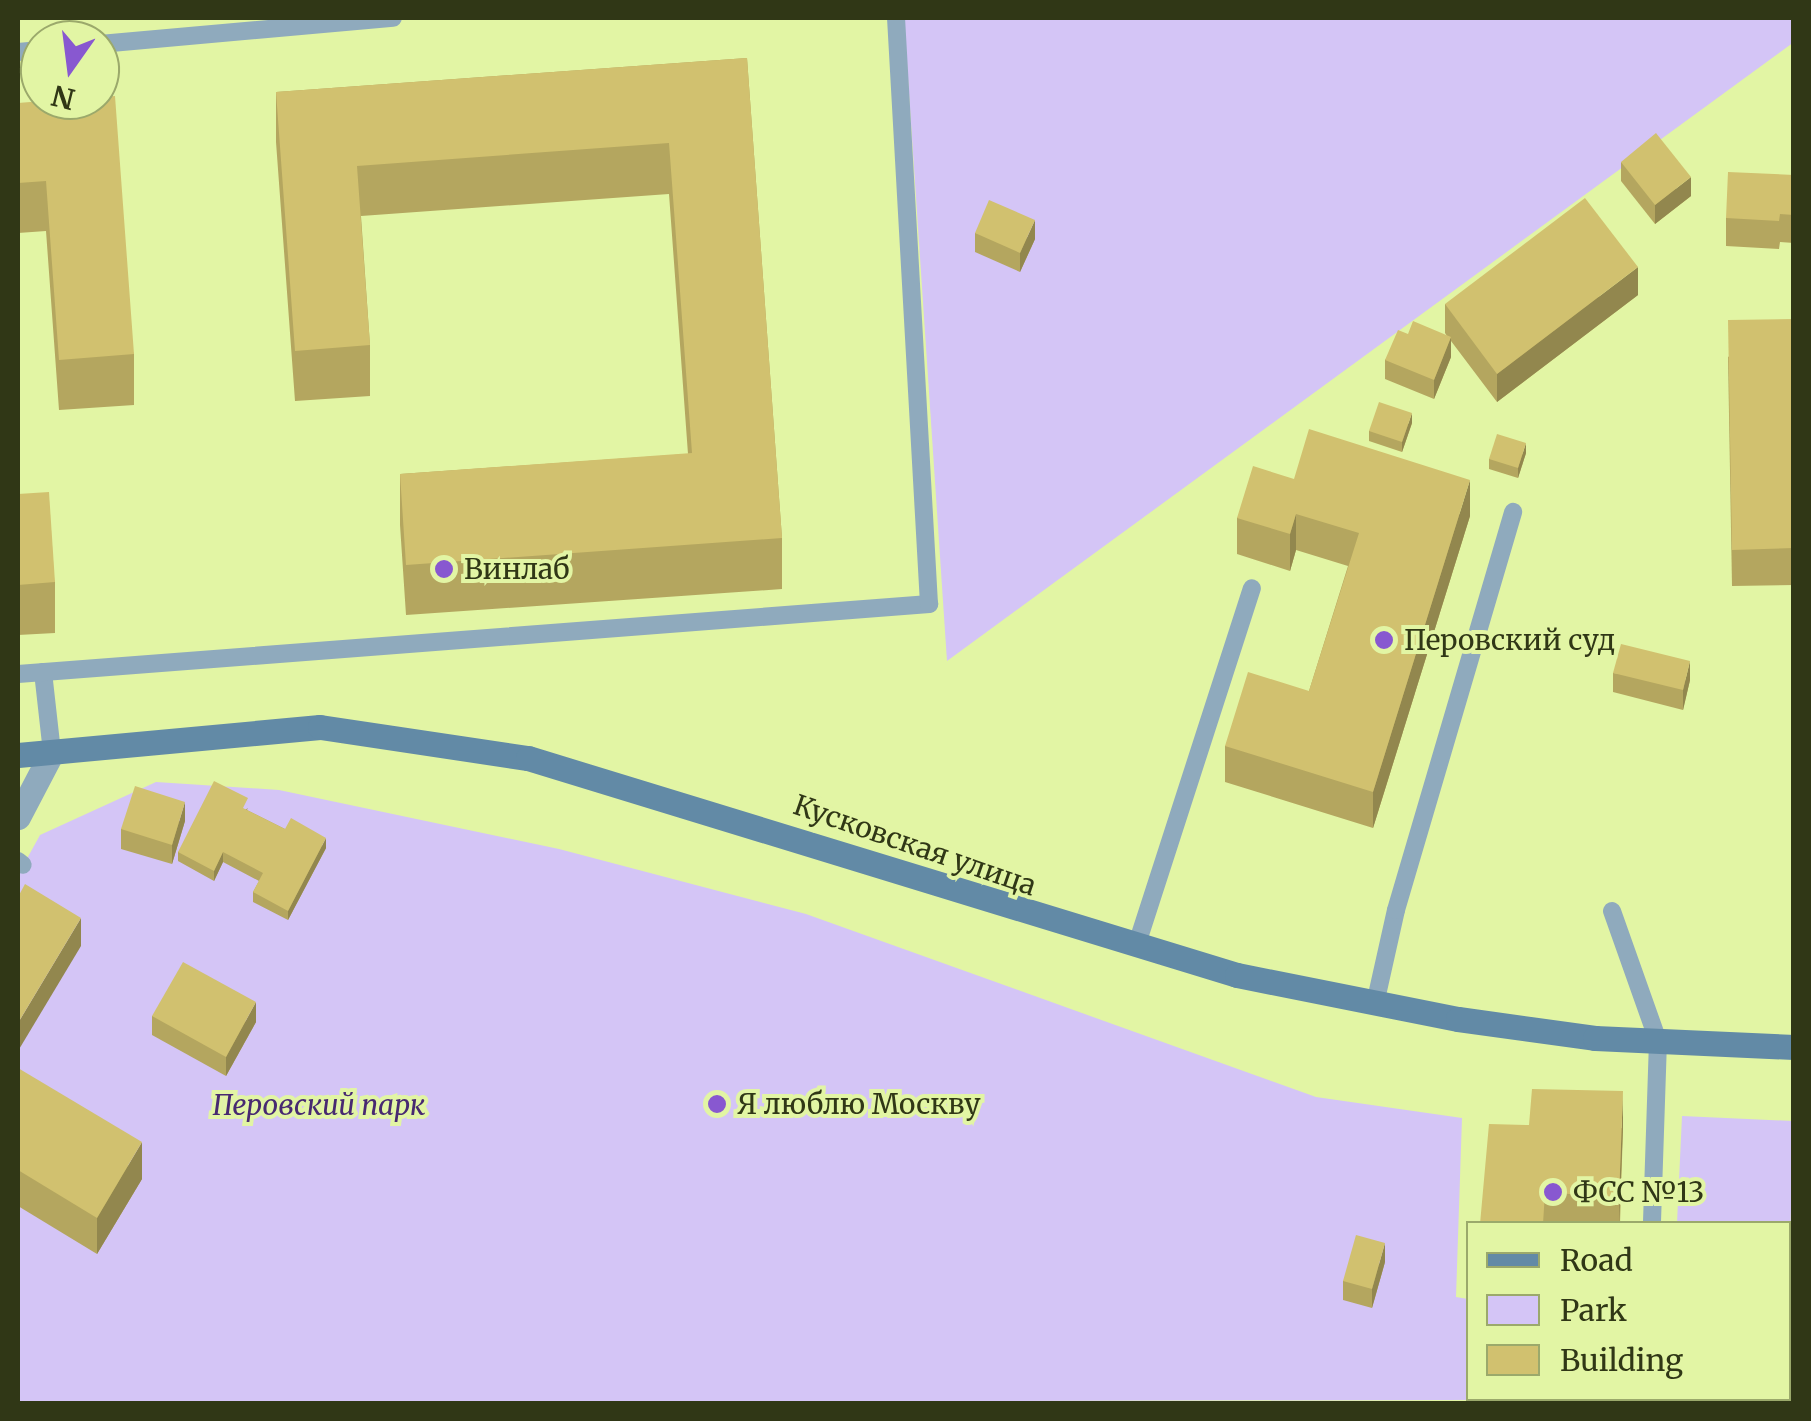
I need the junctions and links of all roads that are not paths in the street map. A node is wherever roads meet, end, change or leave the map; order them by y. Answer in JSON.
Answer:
{"nodes":[{"id":1,"x":393,"y":18,"type":"edge"},
{"id":2,"x":896,"y":18,"type":"edge"},
{"id":3,"x":191,"y":27,"type":"edge"},
{"id":4,"x":120,"y":40,"type":"edge"},
{"id":5,"x":1512,"y":512,"type":"dead end"},
{"id":6,"x":1252,"y":588,"type":"dead end"},
{"id":7,"x":43,"y":672,"type":"junction"},
{"id":8,"x":18,"y":674,"type":"edge"},
{"id":9,"x":52,"y":752,"type":"junction"},
{"id":10,"x":18,"y":755,"type":"edge"},
{"id":11,"x":18,"y":818,"type":"edge"},
{"id":12,"x":1612,"y":911,"type":"dead end"},
{"id":13,"x":1136,"y":947,"type":"junction"},
{"id":14,"x":1375,"y":1004,"type":"junction"},
{"id":15,"x":1658,"y":1042,"type":"junction"},
{"id":16,"x":1794,"y":1047,"type":"edge"},
{"id":17,"x":1652,"y":1221,"type":"edge"}],
"edges":[{"from":1,"to":3,"type":"lane"},
{"from":2,"to":7,"type":"lane"},
{"from":3,"to":4,"type":"lane"},
{"from":5,"to":14,"type":"lane"},
{"from":6,"to":13,"type":"lane"},
{"from":7,"to":8,"type":"lane"},
{"from":7,"to":9,"type":"lane"},
{"from":9,"to":10,"type":"street","name":"Кусковская улица"},
{"from":9,"to":11,"type":"street"},
{"from":9,"to":13,"type":"street","name":"Кусковская улица"},
{"from":12,"to":15,"type":"lane"},
{"from":13,"to":14,"type":"street","name":"Кусковская улица"},
{"from":14,"to":15,"type":"street","name":"Кусковская улица"},
{"from":15,"to":16,"type":"street","name":"Кусковская улица"},
{"from":15,"to":17,"type":"lane"}]}
